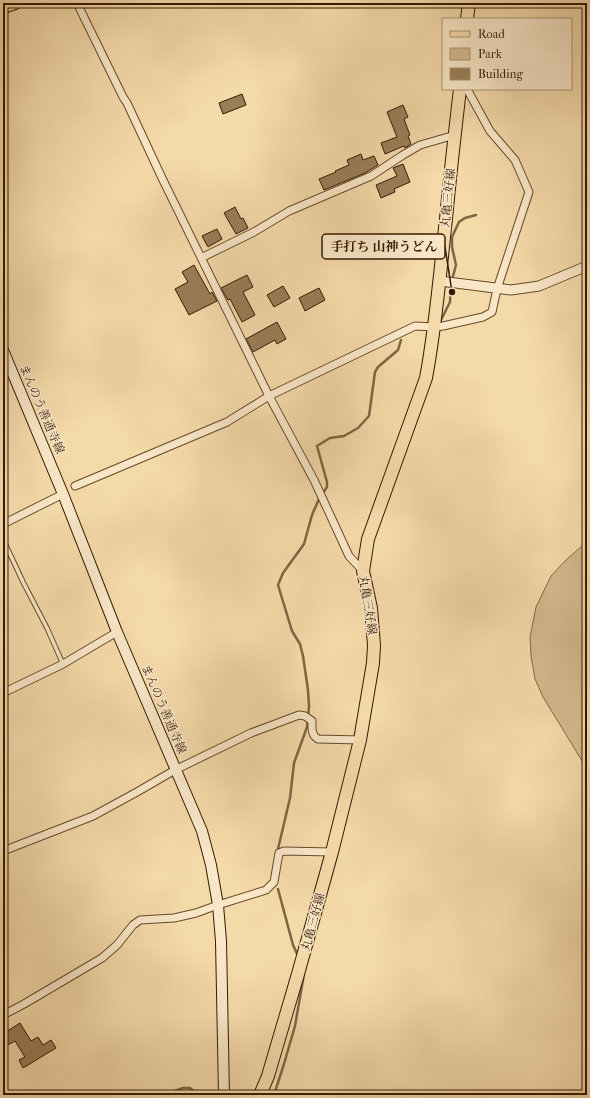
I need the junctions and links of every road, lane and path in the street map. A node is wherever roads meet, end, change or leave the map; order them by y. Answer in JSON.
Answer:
{"nodes":[{"id":1,"x":15,"y":3,"type":"edge"},
{"id":2,"x":78,"y":3,"type":"edge"},
{"id":3,"x":469,"y":3,"type":"edge"},
{"id":4,"x":3,"y":7,"type":"edge"},
{"id":5,"x":467,"y":18,"type":"edge"},
{"id":6,"x":460,"y":90,"type":"edge"},
{"id":7,"x":467,"y":90,"type":"edge"},
{"id":8,"x":455,"y":135,"type":"junction"},
{"id":9,"x":201,"y":258,"type":"junction"},
{"id":10,"x":587,"y":266,"type":"edge"},
{"id":11,"x":443,"y":282,"type":"junction"},
{"id":12,"x":497,"y":289,"type":"junction"},
{"id":13,"x":434,"y":327,"type":"junction"},
{"id":14,"x":3,"y":350,"type":"edge"},
{"id":15,"x":269,"y":396,"type":"junction"},
{"id":16,"x":75,"y":486,"type":"dead end"},
{"id":17,"x":63,"y":494,"type":"junction"},
{"id":18,"x":3,"y":524,"type":"edge"},
{"id":19,"x":3,"y":539,"type":"edge"},
{"id":20,"x":363,"y":571,"type":"junction"},
{"id":21,"x":117,"y":632,"type":"junction"},
{"id":22,"x":63,"y":664,"type":"junction"},
{"id":23,"x":3,"y":694,"type":"edge"},
{"id":24,"x":360,"y":740,"type":"junction"},
{"id":25,"x":175,"y":770,"type":"junction"},
{"id":26,"x":3,"y":851,"type":"edge"},
{"id":27,"x":332,"y":852,"type":"junction"},
{"id":28,"x":218,"y":904,"type":"junction"},
{"id":29,"x":3,"y":1015,"type":"edge"},
{"id":30,"x":224,"y":1095,"type":"edge"},
{"id":31,"x":260,"y":1095,"type":"edge"}],
"edges":[{"from":1,"to":4,"type":"main road"},
{"from":2,"to":9,"type":"street"},
{"from":3,"to":5,"type":"main road"},
{"from":6,"to":8,"type":"main road","name":"丸亀三好線"},
{"from":7,"to":12,"type":"street"},
{"from":8,"to":9,"type":"street"},
{"from":8,"to":11,"type":"main road","name":"丸亀三好線"},
{"from":9,"to":15,"type":"street"},
{"from":10,"to":12,"type":"street"},
{"from":11,"to":12,"type":"street"},
{"from":11,"to":13,"type":"main road","name":"丸亀三好線"},
{"from":12,"to":13,"type":"street"},
{"from":13,"to":15,"type":"street"},
{"from":13,"to":20,"type":"main road","name":"丸亀三好線"},
{"from":14,"to":17,"type":"main road","name":"まんのう善通寺線"},
{"from":15,"to":16,"type":"street"},
{"from":15,"to":20,"type":"street"},
{"from":17,"to":18,"type":"street"},
{"from":17,"to":21,"type":"main road","name":"まんのう善通寺線"},
{"from":19,"to":22,"type":"lane"},
{"from":20,"to":24,"type":"main road","name":"丸亀三好線"},
{"from":21,"to":22,"type":"street"},
{"from":21,"to":25,"type":"main road","name":"まんのう善通寺線"},
{"from":22,"to":23,"type":"street"},
{"from":24,"to":25,"type":"street"},
{"from":24,"to":27,"type":"main road","name":"丸亀三好線"},
{"from":25,"to":26,"type":"street"},
{"from":25,"to":28,"type":"main road","name":"まんのう善通寺線"},
{"from":27,"to":28,"type":"street"},
{"from":27,"to":31,"type":"main road","name":"丸亀三好線"},
{"from":28,"to":29,"type":"street"},
{"from":28,"to":30,"type":"main road","name":"まんのう善通寺線"}]}
